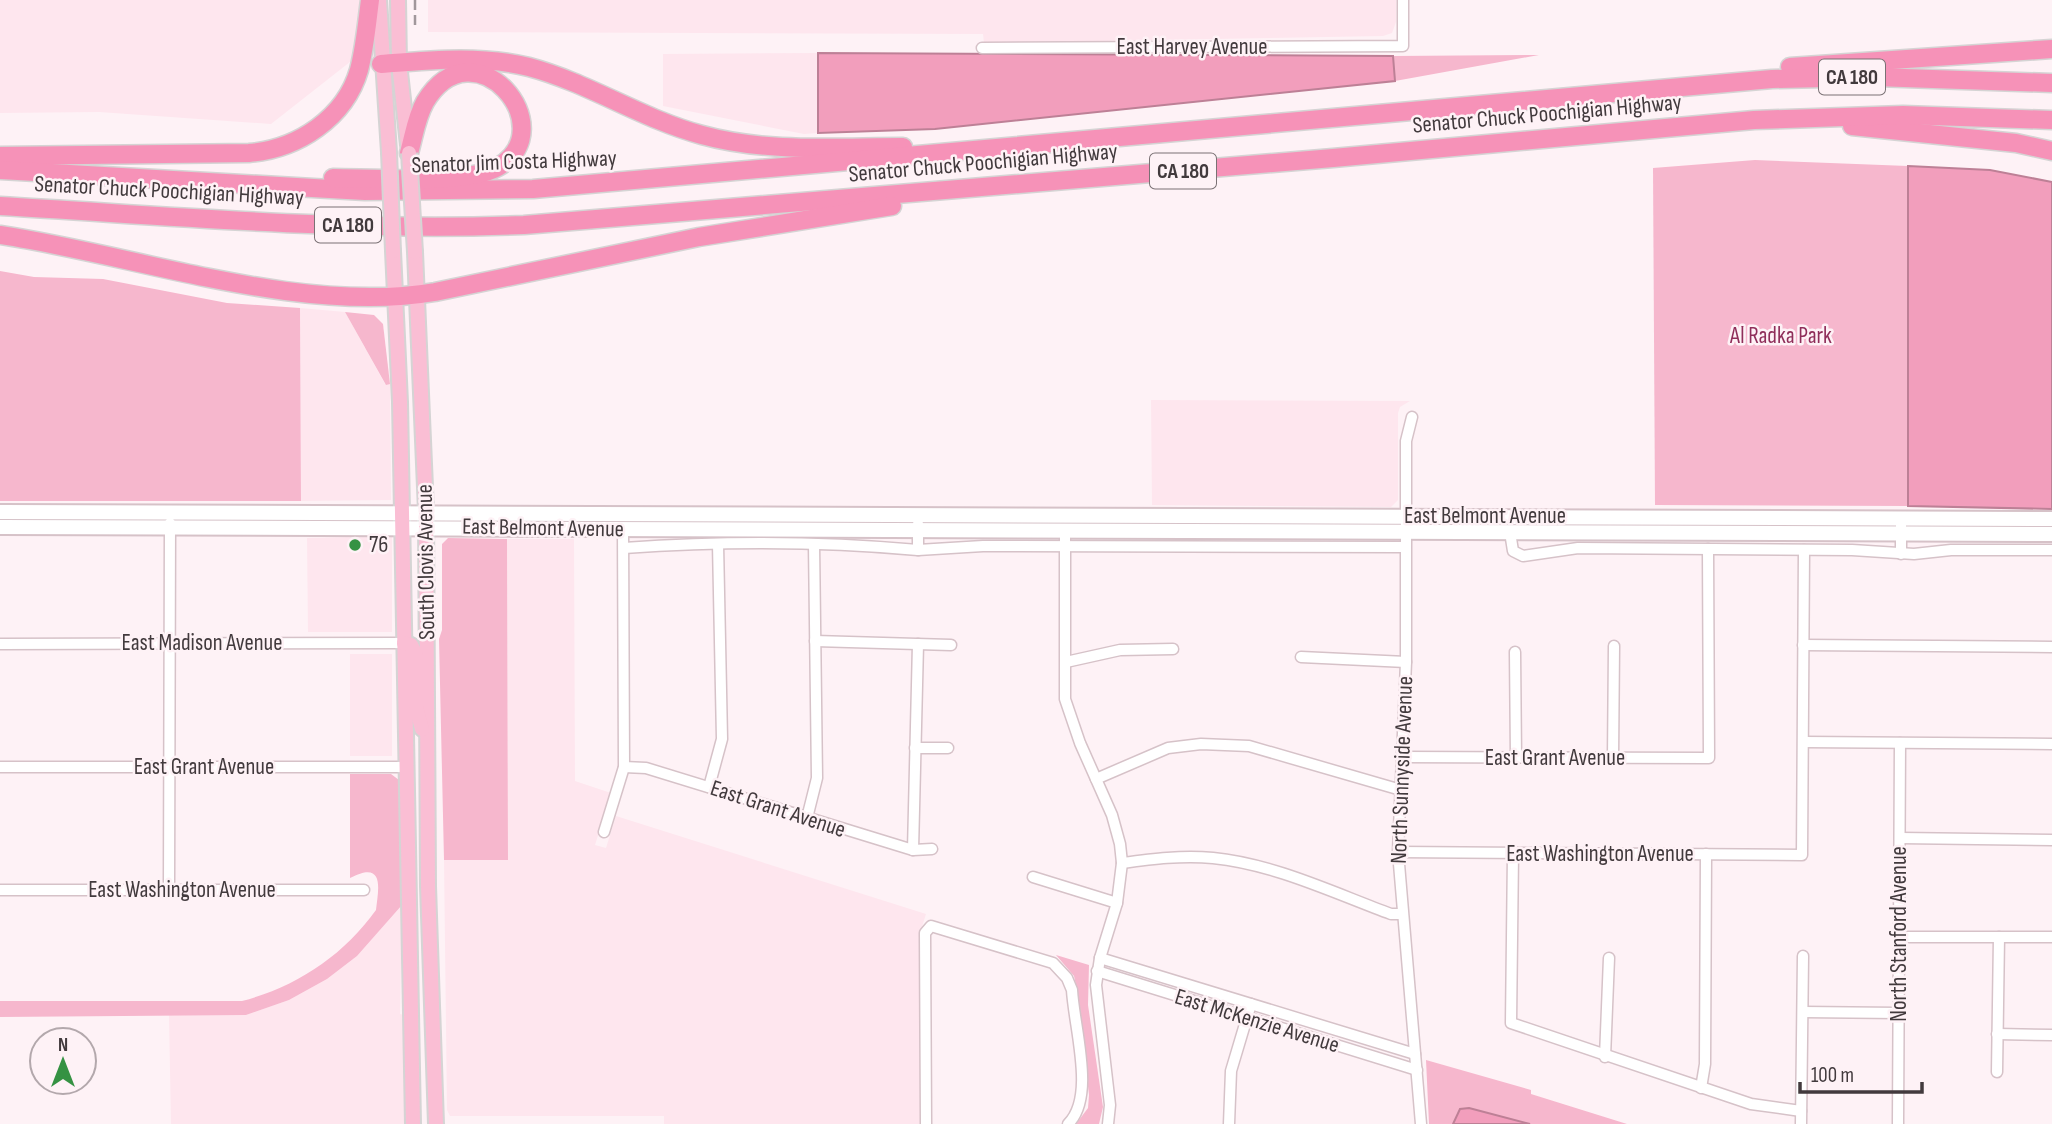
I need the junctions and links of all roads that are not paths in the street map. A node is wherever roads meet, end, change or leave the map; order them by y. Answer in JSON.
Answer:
{"nodes":[{"id":1,"x":370,"y":0,"type":"edge"},
{"id":2,"x":379,"y":0,"type":"edge"},
{"id":3,"x":398,"y":0,"type":"edge"},
{"id":4,"x":1403,"y":0,"type":"edge"},
{"id":5,"x":982,"y":48,"type":"dead end"},
{"id":6,"x":2052,"y":49,"type":"edge"},
{"id":7,"x":390,"y":63,"type":"junction"},
{"id":8,"x":2052,"y":83,"type":"edge"},
{"id":9,"x":1653,"y":90,"type":"junction"},
{"id":10,"x":1754,"y":120,"type":"junction"},
{"id":11,"x":2052,"y":120,"type":"edge"},
{"id":12,"x":1029,"y":146,"type":"junction"},
{"id":13,"x":2052,"y":151,"type":"edge"},
{"id":14,"x":409,"y":153,"type":"junction"},
{"id":15,"x":0,"y":156,"type":"edge"},
{"id":16,"x":0,"y":170,"type":"edge"},
{"id":17,"x":169,"y":180,"type":"junction"},
{"id":18,"x":1035,"y":184,"type":"junction"},
{"id":19,"x":0,"y":206,"type":"edge"},
{"id":20,"x":0,"y":235,"type":"edge"},
{"id":21,"x":418,"y":295,"type":"junction"},
{"id":22,"x":395,"y":297,"type":"junction"},
{"id":23,"x":1412,"y":417,"type":"dead end"},
{"id":24,"x":426,"y":511,"type":"junction"},
{"id":25,"x":0,"y":512,"type":"edge"},
{"id":26,"x":918,"y":513,"type":"junction"},
{"id":27,"x":1695,"y":517,"type":"junction"},
{"id":28,"x":1901,"y":518,"type":"junction"},
{"id":29,"x":170,"y":519,"type":"junction"},
{"id":30,"x":402,"y":519,"type":"junction"},
{"id":31,"x":2052,"y":519,"type":"edge"},
{"id":32,"x":1405,"y":523,"type":"junction"},
{"id":33,"x":0,"y":527,"type":"edge"},
{"id":34,"x":426,"y":527,"type":"junction"},
{"id":35,"x":623,"y":529,"type":"junction"},
{"id":36,"x":918,"y":529,"type":"junction"},
{"id":37,"x":1065,"y":529,"type":"junction"},
{"id":38,"x":1510,"y":532,"type":"junction"},
{"id":39,"x":1598,"y":533,"type":"junction"},
{"id":40,"x":1901,"y":534,"type":"junction"},
{"id":41,"x":2052,"y":534,"type":"edge"},
{"id":42,"x":718,"y":544,"type":"junction"},
{"id":43,"x":814,"y":544,"type":"junction"},
{"id":44,"x":1065,"y":547,"type":"junction"},
{"id":45,"x":1405,"y":547,"type":"junction"},
{"id":46,"x":624,"y":548,"type":"junction"},
{"id":47,"x":1708,"y":549,"type":"junction"},
{"id":48,"x":918,"y":550,"type":"junction"},
{"id":49,"x":1804,"y":550,"type":"junction"},
{"id":50,"x":2052,"y":550,"type":"edge"},
{"id":51,"x":1901,"y":554,"type":"junction"},
{"id":52,"x":816,"y":641,"type":"junction"},
{"id":53,"x":169,"y":643,"type":"junction"},
{"id":54,"x":404,"y":643,"type":"junction"},
{"id":55,"x":0,"y":644,"type":"edge"},
{"id":56,"x":918,"y":644,"type":"junction"},
{"id":57,"x":1803,"y":645,"type":"junction"},
{"id":58,"x":951,"y":646,"type":"dead end"},
{"id":59,"x":1614,"y":646,"type":"dead end"},
{"id":60,"x":2052,"y":647,"type":"edge"},
{"id":61,"x":1173,"y":649,"type":"dead end"},
{"id":62,"x":1515,"y":652,"type":"dead end"},
{"id":63,"x":1301,"y":657,"type":"dead end"},
{"id":64,"x":1066,"y":662,"type":"junction"},
{"id":65,"x":1406,"y":662,"type":"junction"},
{"id":66,"x":406,"y":697,"type":"junction"},
{"id":67,"x":1804,"y":742,"type":"junction"},
{"id":68,"x":1900,"y":743,"type":"junction"},
{"id":69,"x":427,"y":744,"type":"junction"},
{"id":70,"x":2052,"y":744,"type":"edge"},
{"id":71,"x":915,"y":748,"type":"junction"},
{"id":72,"x":948,"y":748,"type":"dead end"},
{"id":73,"x":1402,"y":757,"type":"junction"},
{"id":74,"x":1516,"y":758,"type":"junction"},
{"id":75,"x":1613,"y":758,"type":"junction"},
{"id":76,"x":408,"y":766,"type":"junction"},
{"id":77,"x":0,"y":767,"type":"edge"},
{"id":78,"x":624,"y":767,"type":"junction"},
{"id":79,"x":169,"y":768,"type":"junction"},
{"id":80,"x":1097,"y":779,"type":"junction"},
{"id":81,"x":709,"y":787,"type":"junction"},
{"id":82,"x":1401,"y":790,"type":"junction"},
{"id":83,"x":428,"y":812,"type":"junction"},
{"id":84,"x":807,"y":818,"type":"junction"},
{"id":85,"x":604,"y":832,"type":"dead end"},
{"id":86,"x":1900,"y":838,"type":"junction"},
{"id":87,"x":2052,"y":840,"type":"edge"},
{"id":88,"x":932,"y":849,"type":"dead end"},
{"id":89,"x":913,"y":850,"type":"junction"},
{"id":90,"x":1398,"y":852,"type":"junction"},
{"id":91,"x":1513,"y":853,"type":"junction"},
{"id":92,"x":1706,"y":854,"type":"junction"},
{"id":93,"x":1122,"y":863,"type":"junction"},
{"id":94,"x":1033,"y":877,"type":"dead end"},
{"id":95,"x":0,"y":890,"type":"edge"},
{"id":96,"x":169,"y":890,"type":"junction"},
{"id":97,"x":364,"y":890,"type":"dead end"},
{"id":98,"x":1117,"y":903,"type":"junction"},
{"id":99,"x":1402,"y":914,"type":"junction"},
{"id":100,"x":1900,"y":937,"type":"junction"},
{"id":101,"x":1999,"y":937,"type":"junction"},
{"id":102,"x":2052,"y":937,"type":"edge"},
{"id":103,"x":1803,"y":956,"type":"dead end"},
{"id":104,"x":1100,"y":958,"type":"junction"},
{"id":105,"x":1609,"y":958,"type":"dead end"},
{"id":106,"x":1097,"y":971,"type":"junction"},
{"id":107,"x":1251,"y":1004,"type":"junction"},
{"id":108,"x":1803,"y":1012,"type":"junction"},
{"id":109,"x":1899,"y":1013,"type":"junction"},
{"id":110,"x":1246,"y":1018,"type":"junction"},
{"id":111,"x":1997,"y":1034,"type":"junction"},
{"id":112,"x":2052,"y":1035,"type":"edge"},
{"id":113,"x":1415,"y":1054,"type":"junction"},
{"id":114,"x":1605,"y":1057,"type":"junction"},
{"id":115,"x":1417,"y":1070,"type":"junction"},
{"id":116,"x":1997,"y":1072,"type":"dead end"},
{"id":117,"x":1701,"y":1087,"type":"junction"},
{"id":118,"x":1801,"y":1111,"type":"junction"},
{"id":119,"x":413,"y":1124,"type":"edge"},
{"id":120,"x":436,"y":1124,"type":"edge"},
{"id":121,"x":926,"y":1124,"type":"edge"},
{"id":122,"x":1068,"y":1124,"type":"edge"},
{"id":123,"x":1108,"y":1124,"type":"edge"},
{"id":124,"x":1229,"y":1124,"type":"edge"},
{"id":125,"x":1421,"y":1124,"type":"edge"},
{"id":126,"x":1801,"y":1124,"type":"edge"},
{"id":127,"x":1898,"y":1124,"type":"edge"}],
"edges":[{"from":1,"to":15,"type":"highway"},
{"from":2,"to":7,"type":"main road","name":"South Clovis Avenue"},
{"from":3,"to":7,"type":"main road","name":"South Clovis Avenue"},
{"from":4,"to":5,"type":"street","name":"East Harvey Avenue"},
{"from":6,"to":9,"type":"highway"},
{"from":7,"to":12,"type":"highway"},
{"from":7,"to":14,"type":"main road","name":"South Clovis Avenue"},
{"from":7,"to":22,"type":"main road","name":"South Clovis Avenue","bridge":true},
{"from":8,"to":9,"type":"highway","name":"Senator Chuck Poochigian Highway","number":"CA 180"},
{"from":9,"to":12,"type":"highway","name":"Senator Chuck Poochigian Highway","number":"CA 180"},
{"from":10,"to":11,"type":"highway","name":"Senator Chuck Poochigian Highway","number":"CA 180"},
{"from":10,"to":13,"type":"highway"},
{"from":10,"to":18,"type":"highway","name":"Senator Chuck Poochigian Highway","number":"CA 180"},
{"from":12,"to":17,"type":"highway","name":"Senator Jim Costa Highway","number":"CA 180"},
{"from":14,"to":17,"type":"highway"},
{"from":14,"to":21,"type":"main road","name":"South Clovis Avenue","bridge":true},
{"from":16,"to":17,"type":"highway","name":"Senator Jim Costa Highway","number":"CA 180"},
{"from":18,"to":19,"type":"highway","name":"Senator Chuck Poochigian Highway","number":"CA 180"},
{"from":18,"to":21,"type":"highway"},
{"from":20,"to":22,"type":"highway"},
{"from":21,"to":22,"type":"highway"},
{"from":21,"to":24,"type":"main road","name":"South Clovis Avenue"},
{"from":22,"to":30,"type":"main road","name":"South Clovis Avenue"},
{"from":23,"to":32,"type":"street","name":"North Sunnyside Avenue"},
{"from":24,"to":26,"type":"street","name":"East Belmont Avenue"},
{"from":24,"to":30,"type":"street","name":"East Belmont Avenue"},
{"from":24,"to":34,"type":"main road","name":"South Clovis Avenue"},
{"from":25,"to":29,"type":"street","name":"East Belmont Avenue"},
{"from":26,"to":32,"type":"street","name":"East Belmont Avenue"},
{"from":26,"to":36,"type":"street"},
{"from":27,"to":28,"type":"street","name":"East Belmont Avenue"},
{"from":27,"to":32,"type":"street","name":"East Belmont Avenue"},
{"from":27,"to":39,"type":"street"},
{"from":28,"to":31,"type":"street","name":"East Belmont Avenue"},
{"from":28,"to":40,"type":"street"},
{"from":29,"to":30,"type":"street","name":"East Belmont Avenue"},
{"from":29,"to":33,"type":"street","name":"East Belmont Avenue"},
{"from":29,"to":53,"type":"street"},
{"from":30,"to":34,"type":"street","name":"East Belmont Avenue"},
{"from":30,"to":54,"type":"main road","name":"South Clovis Avenue"},
{"from":32,"to":37,"type":"street","name":"East Belmont Avenue"},
{"from":32,"to":38,"type":"street","name":"East Belmont Avenue"},
{"from":32,"to":45,"type":"street","name":"North Sunnyside Avenue"},
{"from":34,"to":35,"type":"street","name":"East Belmont Avenue"},
{"from":34,"to":69,"type":"main road","name":"South Clovis Avenue"},
{"from":35,"to":36,"type":"street","name":"East Belmont Avenue"},
{"from":35,"to":46,"type":"street"},
{"from":36,"to":37,"type":"street","name":"East Belmont Avenue"},
{"from":36,"to":48,"type":"street"},
{"from":37,"to":44,"type":"street"},
{"from":38,"to":39,"type":"street","name":"East Belmont Avenue"},
{"from":38,"to":47,"type":"street","name":"East Belmont Avenue"},
{"from":39,"to":40,"type":"street","name":"East Belmont Avenue"},
{"from":40,"to":41,"type":"street","name":"East Belmont Avenue"},
{"from":40,"to":51,"type":"street"},
{"from":42,"to":43,"type":"street","name":"East Belmont Avenue"},
{"from":42,"to":46,"type":"street","name":"East Belmont Avenue"},
{"from":42,"to":81,"type":"street"},
{"from":43,"to":48,"type":"street","name":"East Belmont Avenue"},
{"from":43,"to":52,"type":"street"},
{"from":44,"to":45,"type":"street","name":"East Belmont Avenue"},
{"from":44,"to":48,"type":"street","name":"East Belmont Avenue"},
{"from":44,"to":64,"type":"street"},
{"from":45,"to":65,"type":"street","name":"North Sunnyside Avenue"},
{"from":46,"to":78,"type":"street"},
{"from":47,"to":49,"type":"street","name":"East Belmont Avenue"},
{"from":47,"to":75,"type":"street","name":"East Grant Avenue"},
{"from":49,"to":51,"type":"street","name":"East Belmont Avenue"},
{"from":49,"to":57,"type":"street"},
{"from":50,"to":51,"type":"street","name":"East Belmont Avenue"},
{"from":52,"to":56,"type":"street"},
{"from":52,"to":84,"type":"street"},
{"from":53,"to":54,"type":"street","name":"East Madison Avenue"},
{"from":53,"to":55,"type":"street","name":"East Madison Avenue"},
{"from":53,"to":79,"type":"street"},
{"from":54,"to":66,"type":"main road","name":"South Clovis Avenue"},
{"from":54,"to":69,"type":"main road"},
{"from":56,"to":58,"type":"street"},
{"from":56,"to":71,"type":"street"},
{"from":57,"to":60,"type":"street"},
{"from":57,"to":67,"type":"street"},
{"from":59,"to":75,"type":"street"},
{"from":61,"to":64,"type":"street"},
{"from":62,"to":74,"type":"street"},
{"from":63,"to":65,"type":"street"},
{"from":64,"to":80,"type":"street"},
{"from":65,"to":73,"type":"street","name":"North Sunnyside Avenue"},
{"from":66,"to":76,"type":"main road","name":"South Clovis Avenue"},
{"from":66,"to":83,"type":"main road"},
{"from":67,"to":68,"type":"street"},
{"from":67,"to":92,"type":"street","name":"East Washington Avenue"},
{"from":68,"to":70,"type":"street"},
{"from":68,"to":86,"type":"street","name":"North Stanford Avenue"},
{"from":69,"to":83,"type":"main road","name":"South Clovis Avenue"},
{"from":71,"to":72,"type":"street"},
{"from":71,"to":89,"type":"street"},
{"from":73,"to":74,"type":"street","name":"East Grant Avenue"},
{"from":73,"to":82,"type":"street","name":"North Sunnyside Avenue"},
{"from":74,"to":75,"type":"street","name":"East Grant Avenue"},
{"from":76,"to":79,"type":"street","name":"East Grant Avenue"},
{"from":76,"to":119,"type":"main road","name":"South Clovis Avenue"},
{"from":77,"to":79,"type":"street","name":"East Grant Avenue"},
{"from":78,"to":81,"type":"street","name":"East Grant Avenue"},
{"from":78,"to":85,"type":"street"},
{"from":79,"to":96,"type":"street"},
{"from":80,"to":82,"type":"street"},
{"from":80,"to":93,"type":"street"},
{"from":81,"to":84,"type":"street","name":"East Grant Avenue"},
{"from":82,"to":90,"type":"street","name":"North Sunnyside Avenue"},
{"from":83,"to":120,"type":"main road","name":"South Clovis Avenue"},
{"from":84,"to":89,"type":"street","name":"East Grant Avenue"},
{"from":86,"to":87,"type":"street"},
{"from":86,"to":100,"type":"street","name":"North Stanford Avenue"},
{"from":88,"to":89,"type":"street","name":"East Grant Avenue"},
{"from":90,"to":91,"type":"street","name":"East Washington Avenue"},
{"from":90,"to":99,"type":"street","name":"North Sunnyside Avenue"},
{"from":91,"to":92,"type":"street","name":"East Washington Avenue"},
{"from":91,"to":114,"type":"street"},
{"from":92,"to":117,"type":"street"},
{"from":93,"to":98,"type":"street"},
{"from":93,"to":99,"type":"street"},
{"from":94,"to":98,"type":"street"},
{"from":95,"to":96,"type":"street","name":"East Washington Avenue"},
{"from":96,"to":97,"type":"street","name":"East Washington Avenue"},
{"from":98,"to":104,"type":"street"},
{"from":99,"to":113,"type":"street","name":"North Sunnyside Avenue"},
{"from":100,"to":101,"type":"street"},
{"from":100,"to":109,"type":"street","name":"North Stanford Avenue"},
{"from":101,"to":102,"type":"street"},
{"from":101,"to":111,"type":"street"},
{"from":103,"to":108,"type":"street"},
{"from":104,"to":106,"type":"street"},
{"from":104,"to":107,"type":"street","name":"East McKenzie Avenue"},
{"from":105,"to":114,"type":"street"},
{"from":106,"to":110,"type":"street","name":"East McKenzie Avenue"},
{"from":106,"to":123,"type":"street"},
{"from":107,"to":110,"type":"street"},
{"from":107,"to":113,"type":"street","name":"East McKenzie Avenue"},
{"from":108,"to":109,"type":"street"},
{"from":108,"to":118,"type":"street"},
{"from":109,"to":127,"type":"street","name":"North Stanford Avenue"},
{"from":110,"to":115,"type":"street","name":"East McKenzie Avenue"},
{"from":110,"to":124,"type":"street"},
{"from":111,"to":112,"type":"street"},
{"from":111,"to":116,"type":"street"},
{"from":113,"to":115,"type":"street","name":"North Sunnyside Avenue"},
{"from":114,"to":117,"type":"street"},
{"from":115,"to":125,"type":"street","name":"North Sunnyside Avenue"},
{"from":117,"to":118,"type":"street"},
{"from":118,"to":126,"type":"street"},
{"from":121,"to":122,"type":"street"}]}
